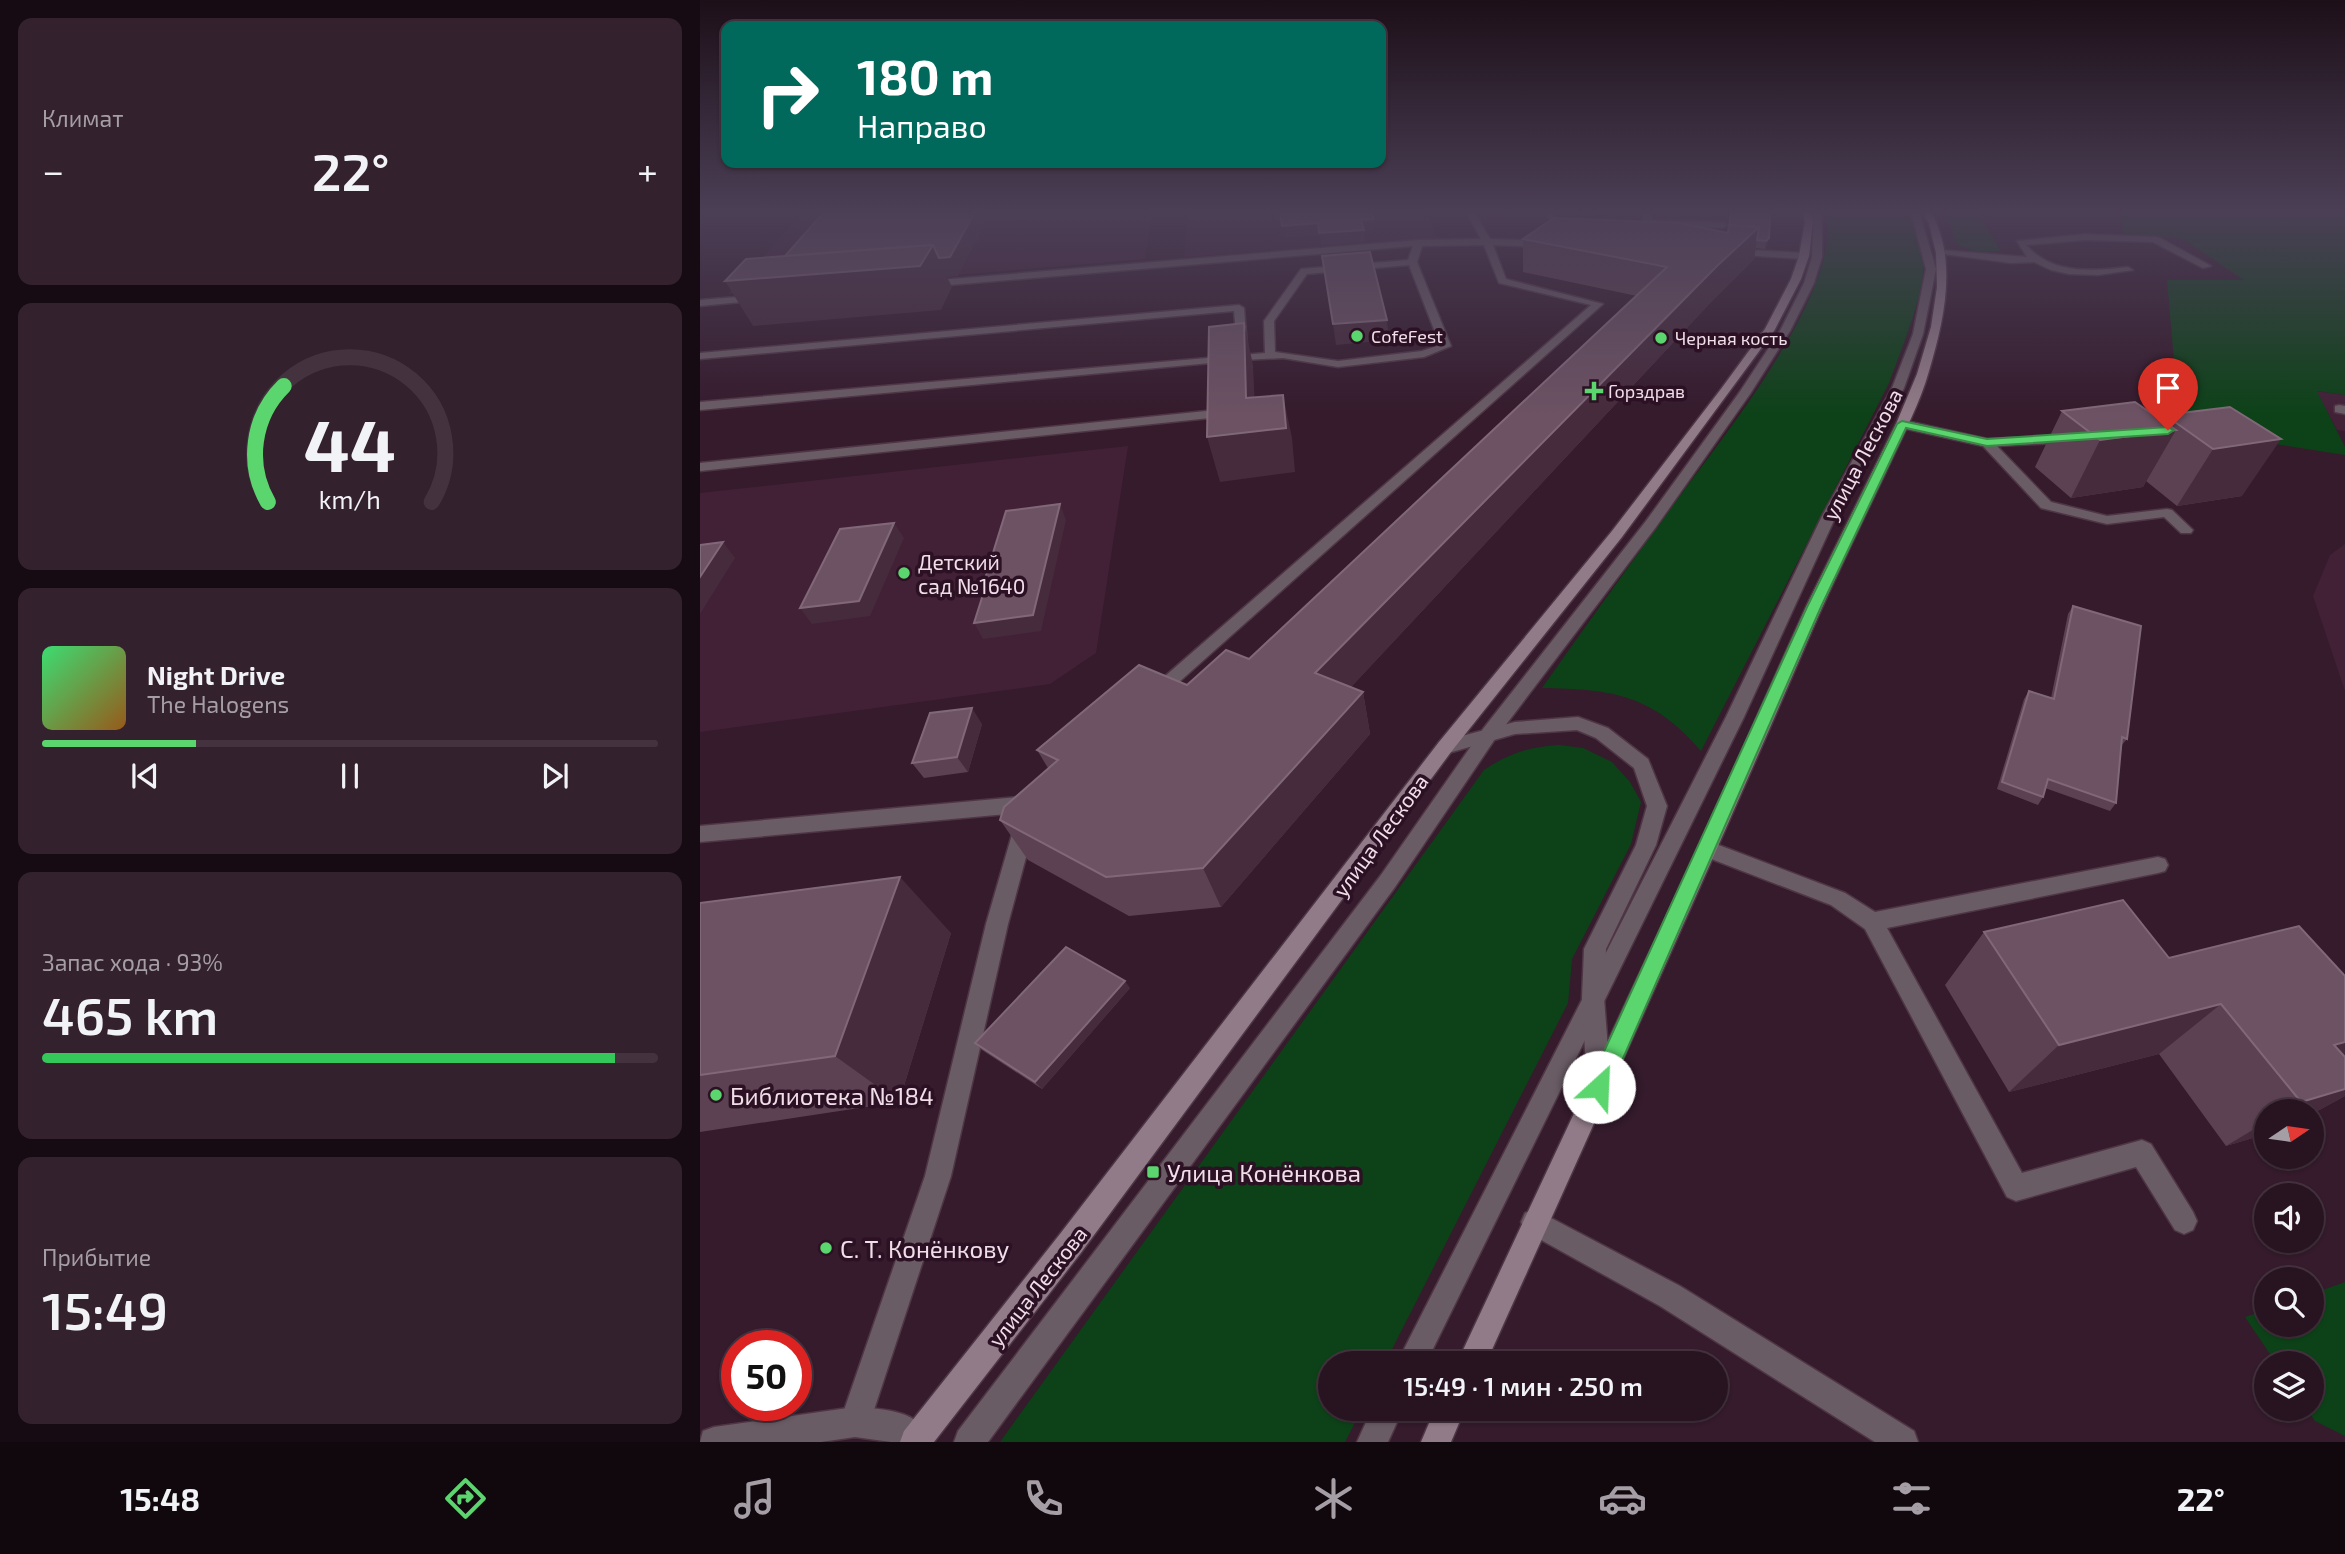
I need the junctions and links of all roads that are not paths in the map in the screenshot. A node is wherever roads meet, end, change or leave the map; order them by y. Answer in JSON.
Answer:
{"nodes":[{"id":1,"x":978,"y":279,"type":"edge"},
{"id":2,"x":1298,"y":279,"type":"edge"},
{"id":3,"x":1419,"y":279,"type":"edge"},
{"id":4,"x":1501,"y":279,"type":"edge"},
{"id":5,"x":1793,"y":279,"type":"edge"},
{"id":6,"x":1810,"y":279,"type":"edge"},
{"id":7,"x":1929,"y":279,"type":"edge"},
{"id":8,"x":1942,"y":279,"type":"edge"},
{"id":9,"x":921,"y":284,"type":"edge"},
{"id":10,"x":769,"y":297,"type":"edge"},
{"id":11,"x":700,"y":303,"type":"edge"},
{"id":12,"x":700,"y":356,"type":"edge"},
{"id":13,"x":1270,"y":356,"type":"junction"},
{"id":14,"x":1243,"y":357,"type":"junction"},
{"id":15,"x":700,"y":406,"type":"edge"},
{"id":16,"x":1206,"y":415,"type":"edge"},
{"id":17,"x":1902,"y":424,"type":"junction"},
{"id":18,"x":2084,"y":438,"type":"dead end"},
{"id":19,"x":1987,"y":443,"type":"junction"},
{"id":20,"x":700,"y":467,"type":"edge"},
{"id":21,"x":2186,"y":530,"type":"dead end"},
{"id":22,"x":1144,"y":704,"type":"edge"},
{"id":23,"x":1489,"y":734,"type":"junction"},
{"id":24,"x":1445,"y":747,"type":"junction"},
{"id":25,"x":700,"y":834,"type":"edge"},
{"id":26,"x":1708,"y":849,"type":"junction"},
{"id":27,"x":2158,"y":865,"type":"dead end"},
{"id":28,"x":1872,"y":922,"type":"junction"},
{"id":29,"x":1593,"y":998,"type":"junction"},
{"id":30,"x":1599,"y":1087,"type":"junction"},
{"id":31,"x":2184,"y":1221,"type":"dead end"},
{"id":32,"x":1534,"y":1222,"type":"junction"},
{"id":33,"x":1417,"y":1351,"type":"edge"},
{"id":34,"x":1476,"y":1351,"type":"edge"},
{"id":35,"x":1382,"y":1421,"type":"edge"},
{"id":36,"x":1445,"y":1421,"type":"edge"},
{"id":37,"x":855,"y":1422,"type":"junction"},
{"id":38,"x":714,"y":1442,"type":"edge"},
{"id":39,"x":916,"y":1442,"type":"edge"},
{"id":40,"x":969,"y":1442,"type":"edge"},
{"id":41,"x":1372,"y":1442,"type":"edge"},
{"id":42,"x":1436,"y":1442,"type":"edge"},
{"id":43,"x":1903,"y":1442,"type":"edge"}],
"edges":[{"from":1,"to":9,"type":"street"},
{"from":2,"to":13,"type":"street"},
{"from":3,"to":13,"type":"street"},
{"from":4,"to":22,"type":"street"},
{"from":5,"to":24,"type":"main road","name":"улица Лескова"},
{"from":6,"to":23,"type":"street","name":"улица Лескова"},
{"from":7,"to":29,"type":"street","name":"улица Лескова"},
{"from":8,"to":17,"type":"main road","name":"улица Лескова"},
{"from":10,"to":11,"type":"street"},
{"from":12,"to":14,"type":"street"},
{"from":13,"to":14,"type":"street"},
{"from":14,"to":15,"type":"street"},
{"from":16,"to":20,"type":"street"},
{"from":17,"to":19,"type":"street"},
{"from":17,"to":26,"type":"main road","name":"улица Лескова"},
{"from":18,"to":19,"type":"street"},
{"from":19,"to":21,"type":"street"},
{"from":23,"to":24,"type":"street"},
{"from":23,"to":29,"type":"street"},
{"from":23,"to":40,"type":"street","name":"улица Лескова"},
{"from":24,"to":39,"type":"main road","name":"улица Лескова"},
{"from":25,"to":37,"type":"street"},
{"from":26,"to":28,"type":"street"},
{"from":26,"to":30,"type":"main road","name":"улица Лескова"},
{"from":27,"to":28,"type":"street"},
{"from":28,"to":31,"type":"street"},
{"from":29,"to":30,"type":"street"},
{"from":29,"to":33,"type":"street","name":"улица Лескова"},
{"from":30,"to":32,"type":"main road","name":"улица Лескова"},
{"from":32,"to":34,"type":"main road","name":"улица Лескова"},
{"from":32,"to":43,"type":"street"},
{"from":35,"to":41,"type":"street"},
{"from":36,"to":42,"type":"main road"},
{"from":37,"to":38,"type":"street"},
{"from":37,"to":39,"type":"street"}]}
